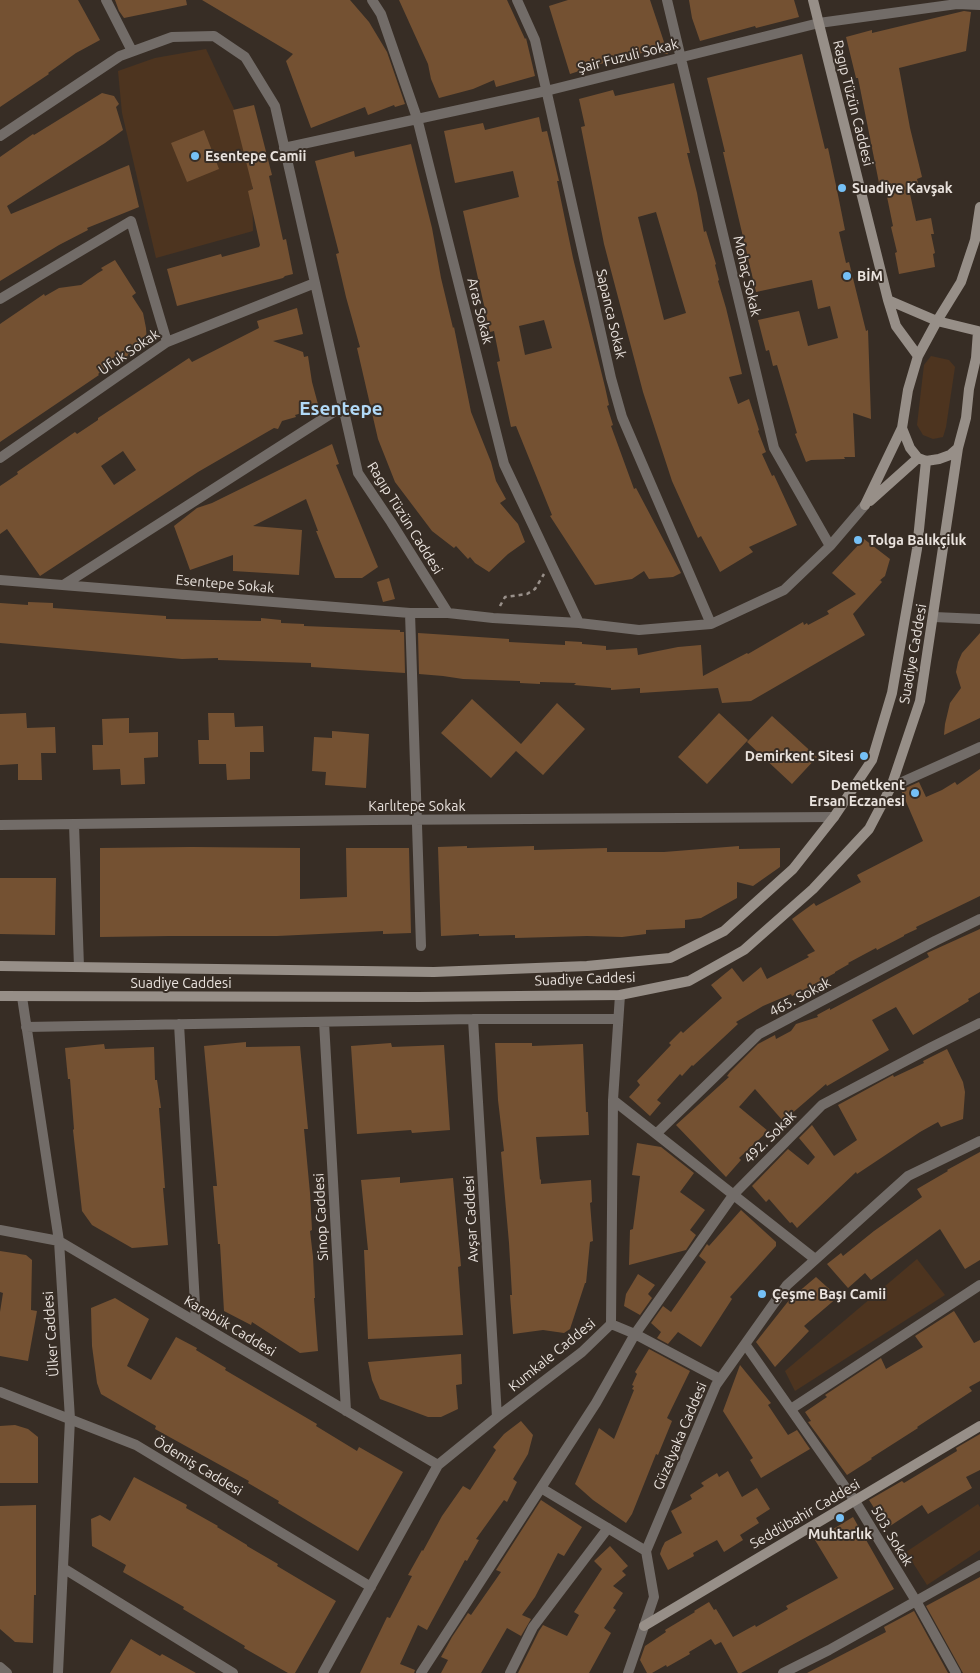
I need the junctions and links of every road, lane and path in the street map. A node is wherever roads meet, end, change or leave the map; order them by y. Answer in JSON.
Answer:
{"nodes":[{"id":1,"x":106,"y":0,"type":"edge"},
{"id":2,"x":372,"y":0,"type":"edge"},
{"id":3,"x":517,"y":0,"type":"edge"},
{"id":4,"x":667,"y":0,"type":"edge"},
{"id":5,"x":813,"y":0,"type":"edge"},
{"id":6,"x":957,"y":2,"type":"edge"},
{"id":7,"x":980,"y":5,"type":"edge"},
{"id":8,"x":820,"y":23,"type":"junction"},
{"id":9,"x":132,"y":51,"type":"junction"},
{"id":10,"x":681,"y":58,"type":"junction"},
{"id":11,"x":546,"y":91,"type":"junction"},
{"id":12,"x":418,"y":118,"type":"junction"},
{"id":13,"x":0,"y":136,"type":"edge"},
{"id":14,"x":284,"y":148,"type":"junction"},
{"id":15,"x":980,"y":207,"type":"edge"},
{"id":16,"x":315,"y":283,"type":"junction"},
{"id":17,"x":0,"y":299,"type":"edge"},
{"id":18,"x":888,"y":300,"type":"junction"},
{"id":19,"x":937,"y":321,"type":"junction"},
{"id":20,"x":979,"y":328,"type":"edge"},
{"id":21,"x":166,"y":342,"type":"junction"},
{"id":22,"x":918,"y":356,"type":"junction"},
{"id":23,"x":978,"y":358,"type":"edge"},
{"id":24,"x":343,"y":406,"type":"junction"},
{"id":25,"x":902,"y":428,"type":"junction"},
{"id":26,"x":958,"y":448,"type":"junction"},
{"id":27,"x":0,"y":458,"type":"edge"},
{"id":28,"x":922,"y":459,"type":"junction"},
{"id":29,"x":866,"y":506,"type":"junction"},
{"id":30,"x":830,"y":546,"type":"junction"},
{"id":31,"x":553,"y":567,"type":"junction"},
{"id":32,"x":0,"y":580,"type":"edge"},
{"id":33,"x":65,"y":584,"type":"junction"},
{"id":34,"x":410,"y":613,"type":"junction"},
{"id":35,"x":448,"y":613,"type":"junction"},
{"id":36,"x":934,"y":617,"type":"junction"},
{"id":37,"x":493,"y":618,"type":"junction"},
{"id":38,"x":980,"y":619,"type":"edge"},
{"id":39,"x":579,"y":623,"type":"junction"},
{"id":40,"x":711,"y":624,"type":"junction"},
{"id":41,"x":980,"y":747,"type":"edge"},
{"id":42,"x":891,"y":787,"type":"junction"},
{"id":43,"x":834,"y":817,"type":"junction"},
{"id":44,"x":417,"y":820,"type":"junction"},
{"id":45,"x":74,"y":824,"type":"junction"},
{"id":46,"x":0,"y":825,"type":"edge"},
{"id":47,"x":980,"y":919,"type":"edge"},
{"id":48,"x":421,"y":946,"type":"dead end"},
{"id":49,"x":0,"y":966,"type":"edge"},
{"id":50,"x":78,"y":967,"type":"junction"},
{"id":51,"x":620,"y":994,"type":"junction"},
{"id":52,"x":0,"y":996,"type":"edge"},
{"id":53,"x":22,"y":997,"type":"junction"},
{"id":54,"x":618,"y":1019,"type":"junction"},
{"id":55,"x":473,"y":1020,"type":"junction"},
{"id":56,"x":324,"y":1022,"type":"junction"},
{"id":57,"x":980,"y":1023,"type":"edge"},
{"id":58,"x":179,"y":1024,"type":"junction"},
{"id":59,"x":26,"y":1027,"type":"junction"},
{"id":60,"x":614,"y":1100,"type":"junction"},
{"id":61,"x":657,"y":1133,"type":"junction"},
{"id":62,"x":980,"y":1141,"type":"edge"},
{"id":63,"x":734,"y":1194,"type":"junction"},
{"id":64,"x":0,"y":1230,"type":"edge"},
{"id":65,"x":59,"y":1241,"type":"junction"},
{"id":66,"x":815,"y":1259,"type":"junction"},
{"id":67,"x":980,"y":1285,"type":"edge"},
{"id":68,"x":196,"y":1322,"type":"junction"},
{"id":69,"x":611,"y":1324,"type":"junction"},
{"id":70,"x":635,"y":1334,"type":"junction"},
{"id":71,"x":745,"y":1344,"type":"junction"},
{"id":72,"x":720,"y":1379,"type":"junction"},
{"id":73,"x":0,"y":1392,"type":"edge"},
{"id":74,"x":791,"y":1409,"type":"junction"},
{"id":75,"x":346,"y":1410,"type":"junction"},
{"id":76,"x":497,"y":1417,"type":"junction"},
{"id":77,"x":70,"y":1419,"type":"junction"},
{"id":78,"x":980,"y":1426,"type":"edge"},
{"id":79,"x":438,"y":1465,"type":"junction"},
{"id":80,"x":541,"y":1488,"type":"junction"},
{"id":81,"x":855,"y":1501,"type":"junction"},
{"id":82,"x":608,"y":1528,"type":"junction"},
{"id":83,"x":646,"y":1550,"type":"junction"},
{"id":84,"x":980,"y":1565,"type":"edge"},
{"id":85,"x":63,"y":1568,"type":"junction"},
{"id":86,"x":371,"y":1587,"type":"junction"},
{"id":87,"x":916,"y":1601,"type":"junction"},
{"id":88,"x":644,"y":1626,"type":"junction"},
{"id":89,"x":0,"y":1668,"type":"edge"},
{"id":90,"x":7,"y":1673,"type":"edge"},
{"id":91,"x":58,"y":1673,"type":"edge"},
{"id":92,"x":233,"y":1673,"type":"edge"},
{"id":93,"x":323,"y":1673,"type":"edge"},
{"id":94,"x":421,"y":1673,"type":"edge"},
{"id":95,"x":510,"y":1673,"type":"edge"},
{"id":96,"x":628,"y":1673,"type":"edge"},
{"id":97,"x":783,"y":1673,"type":"edge"},
{"id":98,"x":956,"y":1673,"type":"edge"}],
"edges":[{"from":1,"to":9,"type":"street"},
{"from":2,"to":12,"type":"street","name":"Aras Sokak"},
{"from":3,"to":11,"type":"street","name":"Sapanca Sokak"},
{"from":4,"to":10,"type":"street","name":"Mohaç Sokak"},
{"from":5,"to":8,"type":"main road","name":"Ragıp Tüzün Caddesi"},
{"from":6,"to":7,"type":"street","name":"Şair Fuzuli Sokak"},
{"from":6,"to":8,"type":"street","name":"Şair Fuzuli Sokak"},
{"from":8,"to":10,"type":"street","name":"Şair Fuzuli Sokak"},
{"from":8,"to":18,"type":"main road","name":"Ragıp Tüzün Caddesi"},
{"from":9,"to":13,"type":"street","name":"Ragıp Tüzün Caddesi"},
{"from":9,"to":14,"type":"street","name":"Ragıp Tüzün Caddesi"},
{"from":10,"to":11,"type":"street","name":"Şair Fuzuli Sokak"},
{"from":10,"to":30,"type":"street","name":"Mohaç Sokak"},
{"from":11,"to":12,"type":"street","name":"Şair Fuzuli Sokak"},
{"from":11,"to":40,"type":"street","name":"Sapanca Sokak"},
{"from":12,"to":14,"type":"street","name":"Şair Fuzuli Sokak"},
{"from":12,"to":31,"type":"street","name":"Aras Sokak"},
{"from":14,"to":16,"type":"street","name":"Ragıp Tüzün Caddesi"},
{"from":15,"to":19,"type":"main road"},
{"from":16,"to":21,"type":"street","name":"Ufuk Sokak"},
{"from":16,"to":24,"type":"street","name":"Ragıp Tüzün Caddesi"},
{"from":17,"to":21,"type":"street"},
{"from":18,"to":19,"type":"main road"},
{"from":18,"to":22,"type":"main road","name":"Ragıp Tüzün Caddesi"},
{"from":19,"to":20,"type":"main road","name":"Suadiye Caddesi"},
{"from":19,"to":22,"type":"main road"},
{"from":20,"to":23,"type":"main road","name":"Suadiye Caddesi"},
{"from":21,"to":27,"type":"street","name":"Ufuk Sokak"},
{"from":22,"to":25,"type":"main road"},
{"from":23,"to":26,"type":"main road","name":"Suadiye Caddesi"},
{"from":24,"to":33,"type":"street"},
{"from":24,"to":35,"type":"street","name":"Ragıp Tüzün Caddesi"},
{"from":25,"to":28,"type":"main road"},
{"from":25,"to":29,"type":"main road"},
{"from":26,"to":28,"type":"main road"},
{"from":26,"to":36,"type":"main road","name":"Suadiye Caddesi"},
{"from":28,"to":29,"type":"main road"},
{"from":28,"to":43,"type":"main road","name":"Suadiye Caddesi"},
{"from":29,"to":30,"type":"street"},
{"from":30,"to":40,"type":"street"},
{"from":31,"to":37,"type":"path"},
{"from":31,"to":39,"type":"street","name":"Aras Sokak"},
{"from":32,"to":33,"type":"street","name":"Esentepe Sokak"},
{"from":33,"to":34,"type":"street","name":"Esentepe Sokak"},
{"from":34,"to":35,"type":"street","name":"Esentepe Sokak"},
{"from":34,"to":44,"type":"street"},
{"from":35,"to":37,"type":"street"},
{"from":36,"to":38,"type":"street"},
{"from":36,"to":42,"type":"main road","name":"Suadiye Caddesi"},
{"from":37,"to":39,"type":"street"},
{"from":39,"to":40,"type":"street"},
{"from":41,"to":42,"type":"street"},
{"from":42,"to":51,"type":"main road","name":"Suadiye Caddesi"},
{"from":43,"to":44,"type":"street","name":"Karlıtepe Sokak"},
{"from":43,"to":50,"type":"main road","name":"Suadiye Caddesi"},
{"from":44,"to":45,"type":"street","name":"Karlıtepe Sokak"},
{"from":44,"to":48,"type":"street"},
{"from":45,"to":46,"type":"street","name":"Karlıtepe Sokak"},
{"from":45,"to":50,"type":"street"},
{"from":47,"to":61,"type":"street","name":"465. Sokak"},
{"from":49,"to":50,"type":"main road","name":"Suadiye Caddesi"},
{"from":51,"to":53,"type":"main road","name":"Suadiye Caddesi"},
{"from":51,"to":54,"type":"street","name":"Kumkale Caddesi"},
{"from":52,"to":53,"type":"main road","name":"Suadiye Caddesi"},
{"from":53,"to":59,"type":"street","name":"Ülker Caddesi"},
{"from":54,"to":55,"type":"street"},
{"from":54,"to":60,"type":"street","name":"Kumkale Caddesi"},
{"from":55,"to":56,"type":"street"},
{"from":55,"to":76,"type":"street","name":"Avşar Caddesi"},
{"from":56,"to":58,"type":"street"},
{"from":56,"to":75,"type":"street","name":"Sinop Caddesi"},
{"from":57,"to":63,"type":"street","name":"492. Sokak"},
{"from":58,"to":59,"type":"street"},
{"from":58,"to":68,"type":"street"},
{"from":59,"to":65,"type":"street","name":"Ülker Caddesi"},
{"from":60,"to":61,"type":"street"},
{"from":60,"to":69,"type":"street","name":"Kumkale Caddesi"},
{"from":61,"to":63,"type":"street"},
{"from":62,"to":66,"type":"street","name":"Güzelyaka Caddesi"},
{"from":63,"to":66,"type":"street"},
{"from":63,"to":70,"type":"street","name":"492. Sokak"},
{"from":64,"to":65,"type":"street","name":"Karabük Caddesi"},
{"from":65,"to":68,"type":"street","name":"Karabük Caddesi"},
{"from":65,"to":77,"type":"street","name":"Ülker Caddesi"},
{"from":66,"to":71,"type":"street","name":"Güzelyaka Caddesi"},
{"from":67,"to":74,"type":"street"},
{"from":68,"to":75,"type":"street","name":"Karabük Caddesi"},
{"from":69,"to":70,"type":"street"},
{"from":69,"to":76,"type":"street","name":"Kumkale Caddesi"},
{"from":70,"to":72,"type":"street"},
{"from":70,"to":80,"type":"street","name":"492. Sokak"},
{"from":71,"to":72,"type":"street","name":"Güzelyaka Caddesi"},
{"from":71,"to":74,"type":"street","name":"503. Sokak"},
{"from":72,"to":83,"type":"street","name":"Güzelyaka Caddesi"},
{"from":73,"to":77,"type":"street","name":"Ödemiş Caddesi"},
{"from":74,"to":81,"type":"street","name":"503. Sokak"},
{"from":75,"to":79,"type":"street","name":"Karabük Caddesi"},
{"from":76,"to":79,"type":"street","name":"Kumkale Caddesi"},
{"from":77,"to":85,"type":"street","name":"Ülker Caddesi"},
{"from":77,"to":86,"type":"street","name":"Ödemiş Caddesi"},
{"from":78,"to":81,"type":"main road","name":"Seddübahir Caddesi"},
{"from":79,"to":86,"type":"street","name":"Kumkale Caddesi"},
{"from":80,"to":82,"type":"street"},
{"from":80,"to":94,"type":"street","name":"492. Sokak"},
{"from":81,"to":87,"type":"street","name":"503. Sokak"},
{"from":81,"to":88,"type":"main road","name":"Seddübahir Caddesi"},
{"from":82,"to":83,"type":"street"},
{"from":82,"to":95,"type":"street"},
{"from":83,"to":88,"type":"street"},
{"from":84,"to":87,"type":"street"},
{"from":85,"to":91,"type":"street","name":"Ülker Caddesi"},
{"from":85,"to":92,"type":"street"},
{"from":86,"to":93,"type":"street","name":"Kumkale Caddesi"},
{"from":87,"to":97,"type":"street"},
{"from":87,"to":98,"type":"street","name":"503. Sokak"},
{"from":88,"to":96,"type":"street"},
{"from":89,"to":90,"type":"street"}]}
